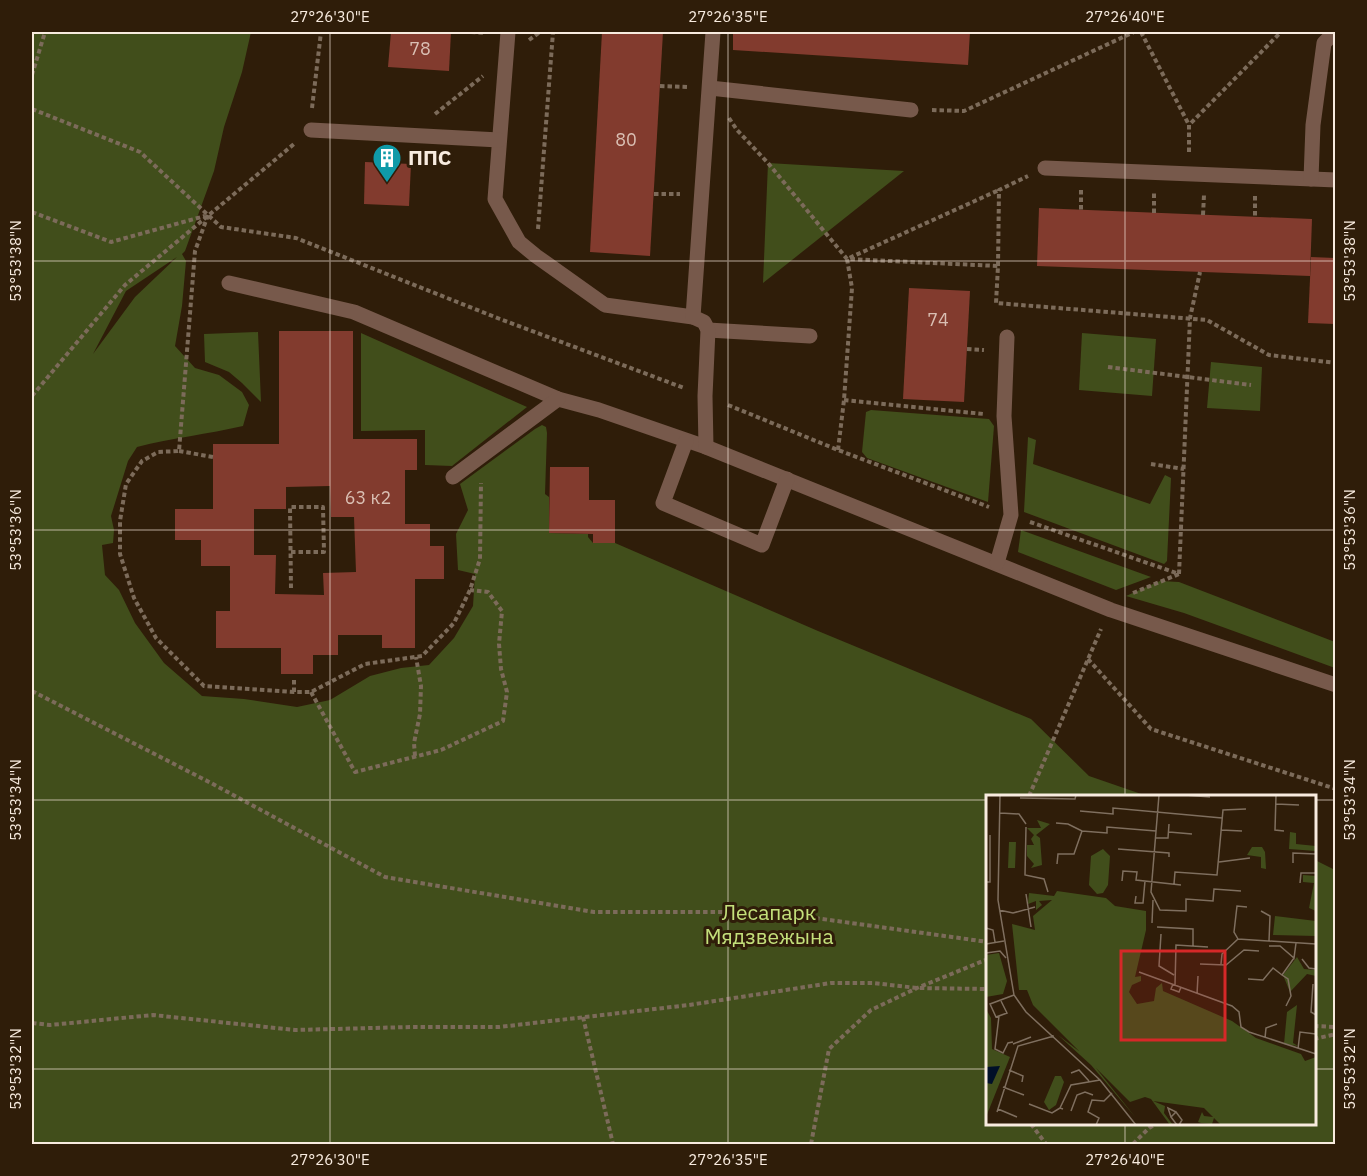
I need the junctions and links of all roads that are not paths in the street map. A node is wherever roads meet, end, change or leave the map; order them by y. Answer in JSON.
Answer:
{"nodes":[{"id":1,"x":508,"y":32,"type":"edge"},
{"id":2,"x":713,"y":32,"type":"edge"},
{"id":3,"x":1335,"y":32,"type":"edge"},
{"id":4,"x":710,"y":88,"type":"junction"},
{"id":5,"x":911,"y":110,"type":"road end"},
{"id":6,"x":311,"y":130,"type":"road end"},
{"id":7,"x":499,"y":140,"type":"junction"},
{"id":8,"x":1045,"y":168,"type":"road end"},
{"id":9,"x":1311,"y":179,"type":"junction"},
{"id":10,"x":1335,"y":180,"type":"edge"},
{"id":11,"x":229,"y":283,"type":"dead end"},
{"id":12,"x":693,"y":317,"type":"junction"},
{"id":13,"x":708,"y":330,"type":"junction"},
{"id":14,"x":810,"y":336,"type":"dead end"},
{"id":15,"x":1007,"y":337,"type":"dead end"},
{"id":16,"x":558,"y":399,"type":"junction"},
{"id":17,"x":686,"y":441,"type":"junction"},
{"id":18,"x":706,"y":447,"type":"junction"},
{"id":19,"x":453,"y":477,"type":"dead end"},
{"id":20,"x":787,"y":479,"type":"junction"},
{"id":21,"x":997,"y":563,"type":"junction"},
{"id":22,"x":1335,"y":686,"type":"edge"}],
"edges":[{"from":1,"to":7,"type":"lane"},
{"from":2,"to":4,"type":"lane"},
{"from":3,"to":9,"type":"lane"},
{"from":4,"to":5,"type":"lane"},
{"from":4,"to":12,"type":"lane"},
{"from":6,"to":7,"type":"lane"},
{"from":7,"to":12,"type":"lane"},
{"from":8,"to":9,"type":"lane"},
{"from":9,"to":10,"type":"lane"},
{"from":11,"to":16,"type":"lane"},
{"from":12,"to":13,"type":"lane"},
{"from":13,"to":14,"type":"lane"},
{"from":13,"to":18,"type":"lane"},
{"from":15,"to":21,"type":"lane"},
{"from":16,"to":17,"type":"lane"},
{"from":16,"to":19,"type":"lane"},
{"from":17,"to":18,"type":"lane"},
{"from":17,"to":20,"type":"lane"},
{"from":18,"to":20,"type":"lane"},
{"from":20,"to":21,"type":"lane"},
{"from":21,"to":22,"type":"lane"}]}
